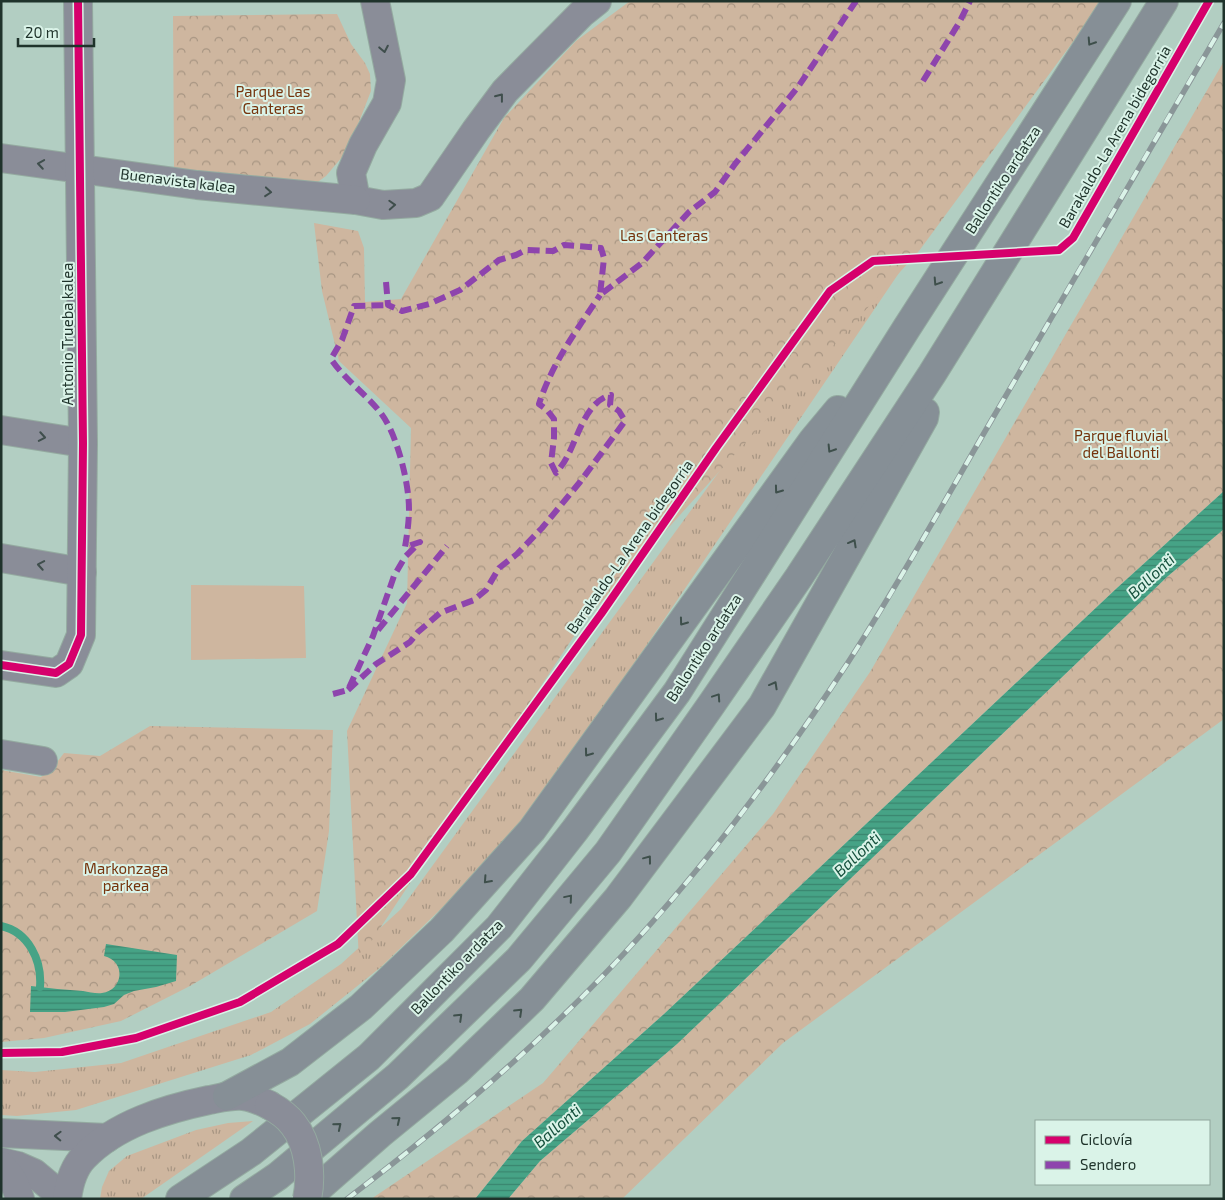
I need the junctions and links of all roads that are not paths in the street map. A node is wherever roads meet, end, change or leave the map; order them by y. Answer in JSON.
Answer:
{"nodes":[{"id":1,"x":78,"y":1,"type":"edge"},
{"id":2,"x":375,"y":1,"type":"edge"},
{"id":3,"x":597,"y":1,"type":"edge"},
{"id":4,"x":1117,"y":1,"type":"edge"},
{"id":5,"x":1164,"y":1,"type":"edge"},
{"id":6,"x":1,"y":158,"type":"edge"},
{"id":7,"x":81,"y":168,"type":"junction"},
{"id":8,"x":356,"y":200,"type":"junction"},
{"id":9,"x":906,"y":329,"type":"junction"},
{"id":10,"x":932,"y":374,"type":"junction"},
{"id":11,"x":1,"y":430,"type":"edge"},
{"id":12,"x":83,"y":443,"type":"junction"},
{"id":13,"x":1,"y":558,"type":"edge"},
{"id":14,"x":82,"y":572,"type":"junction"},
{"id":15,"x":1,"y":665,"type":"edge"},
{"id":16,"x":1,"y":754,"type":"edge"},
{"id":17,"x":43,"y":761,"type":"dead end"},
{"id":18,"x":227,"y":1096,"type":"junction"},
{"id":19,"x":1,"y":1133,"type":"edge"},
{"id":20,"x":107,"y":1138,"type":"junction"},
{"id":21,"x":1,"y":1162,"type":"edge"},
{"id":22,"x":1,"y":1166,"type":"edge"},
{"id":23,"x":307,"y":1198,"type":"edge"},
{"id":24,"x":20,"y":1199,"type":"edge"},
{"id":25,"x":66,"y":1199,"type":"edge"},
{"id":26,"x":180,"y":1199,"type":"edge"},
{"id":27,"x":244,"y":1199,"type":"edge"}],
"edges":[{"from":1,"to":7,"type":"street","name":"Antonio Trueba kalea"},
{"from":2,"to":8,"type":"street","one_way":true},
{"from":8,"to":3,"type":"street","name":"Buenavista kalea","one_way":true},
{"from":4,"to":9,"type":"main road","name":"Ballontiko ardatza","one_way":true},
{"from":5,"to":10,"type":"main road"},
{"from":7,"to":6,"type":"street","name":"Buenavista kalea","one_way":true},
{"from":7,"to":8,"type":"street","name":"Buenavista kalea","one_way":true},
{"from":7,"to":12,"type":"street","name":"Antonio Trueba kalea"},
{"from":9,"to":18,"type":"main road","one_way":true},
{"from":9,"to":26,"type":"main road","name":"Ballontiko ardatza","one_way":true},
{"from":23,"to":10,"type":"main road","one_way":true},
{"from":27,"to":10,"type":"main road","one_way":true},
{"from":11,"to":12,"type":"street","one_way":true},
{"from":12,"to":14,"type":"street","name":"Antonio Trueba kalea"},
{"from":14,"to":13,"type":"street","one_way":true},
{"from":14,"to":15,"type":"street","name":"Antonio Trueba kalea"},
{"from":16,"to":17,"type":"street"},
{"from":18,"to":20,"type":"street"},
{"from":18,"to":23,"type":"street","bridge":true},
{"from":20,"to":19,"type":"street","one_way":true},
{"from":20,"to":25,"type":"street"},
{"from":21,"to":25,"type":"street"},
{"from":22,"to":24,"type":"street"}]}
